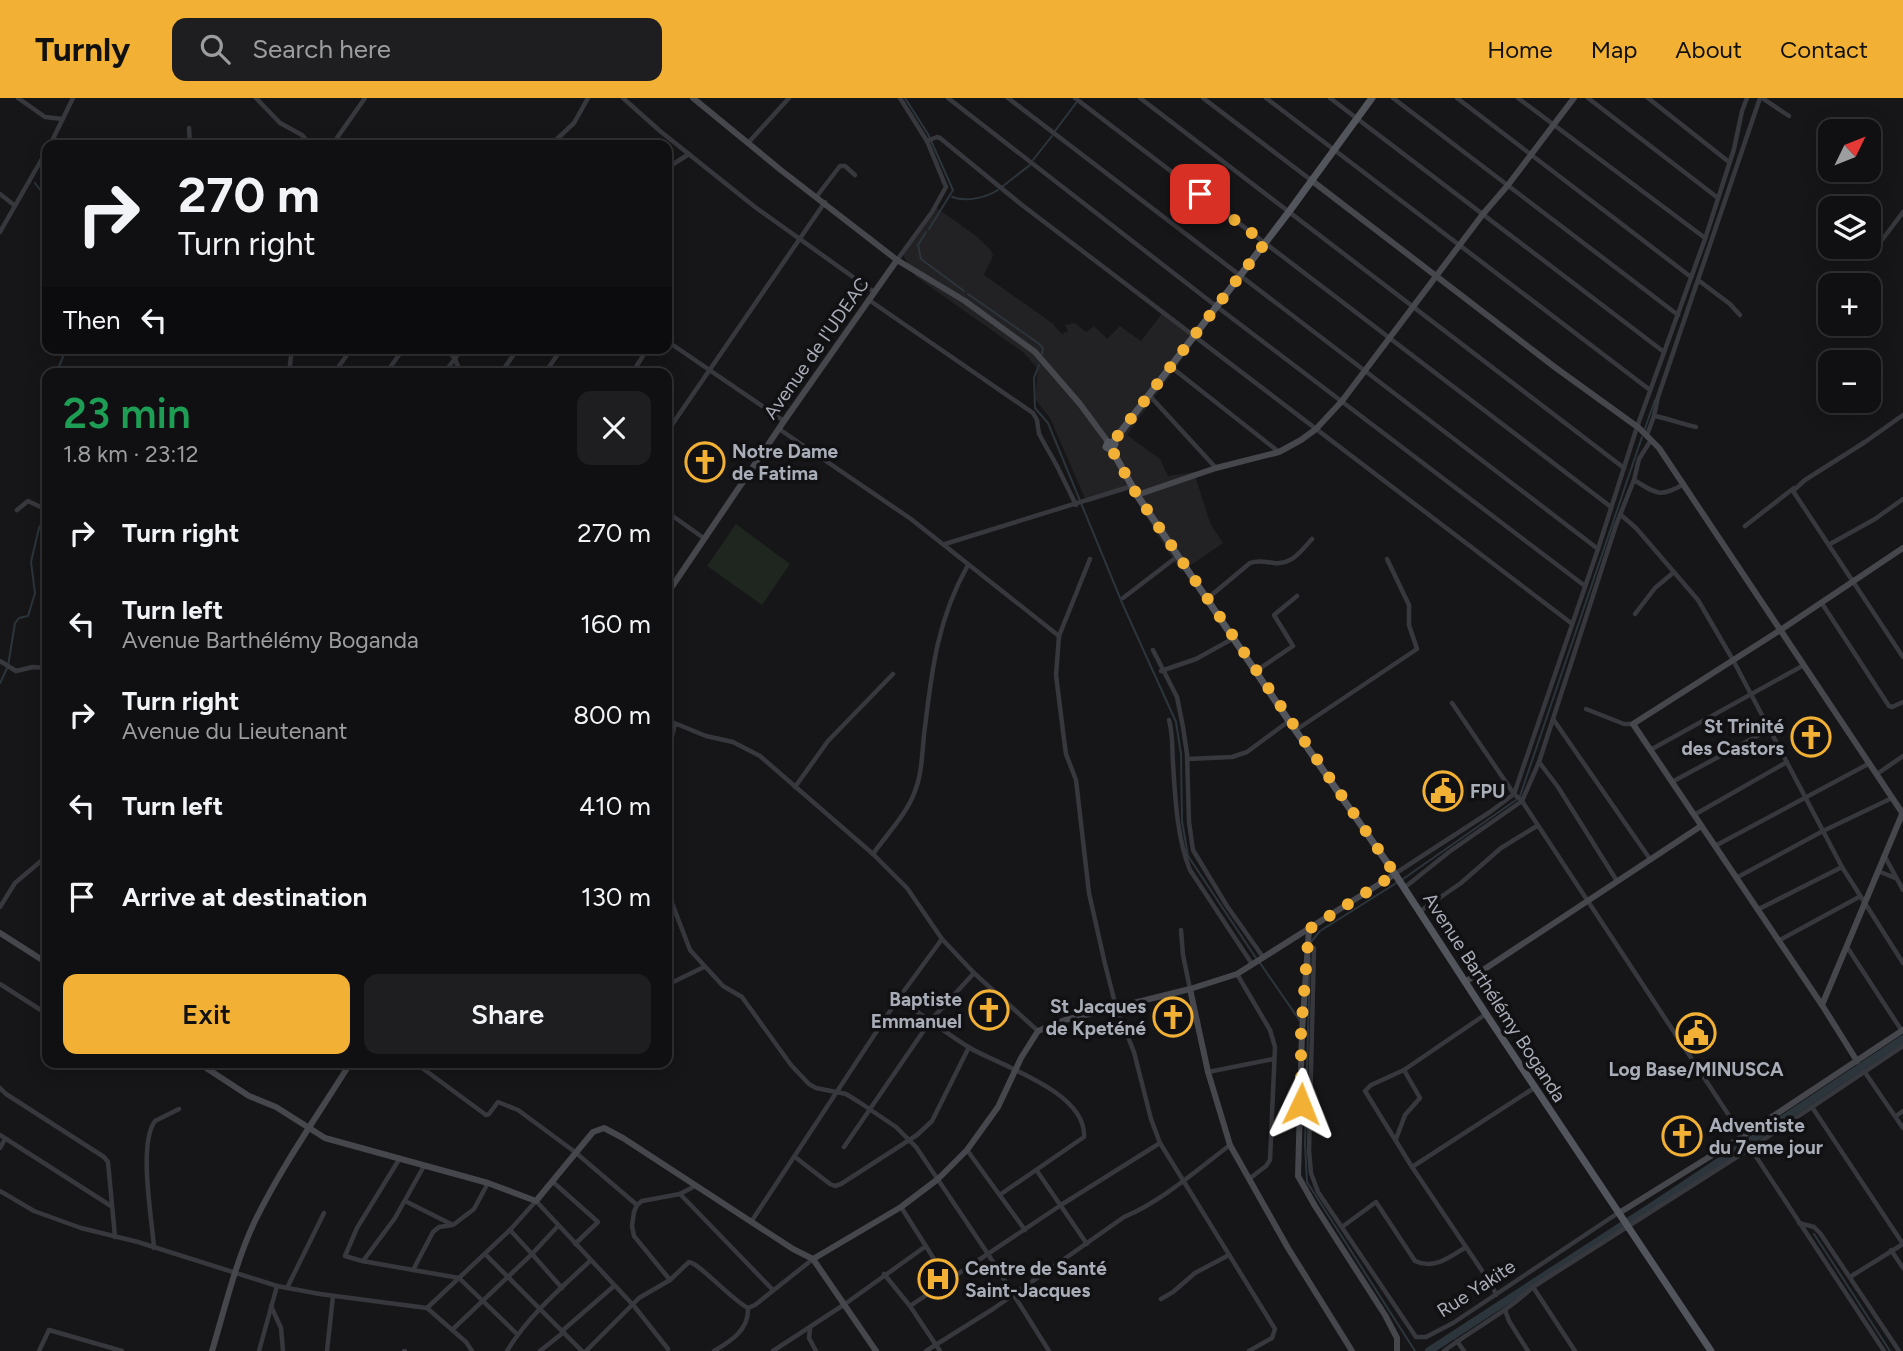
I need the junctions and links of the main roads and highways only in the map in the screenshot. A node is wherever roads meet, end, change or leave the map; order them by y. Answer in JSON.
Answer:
{"nodes":[{"id":1,"x":1372,"y":98,"type":"edge"},
{"id":2,"x":1711,"y":1351,"type":"edge"}],
"edges":[{"from":1,"to":2,"type":"main road","name":"Avenue Barthélémy Boganda"}]}
